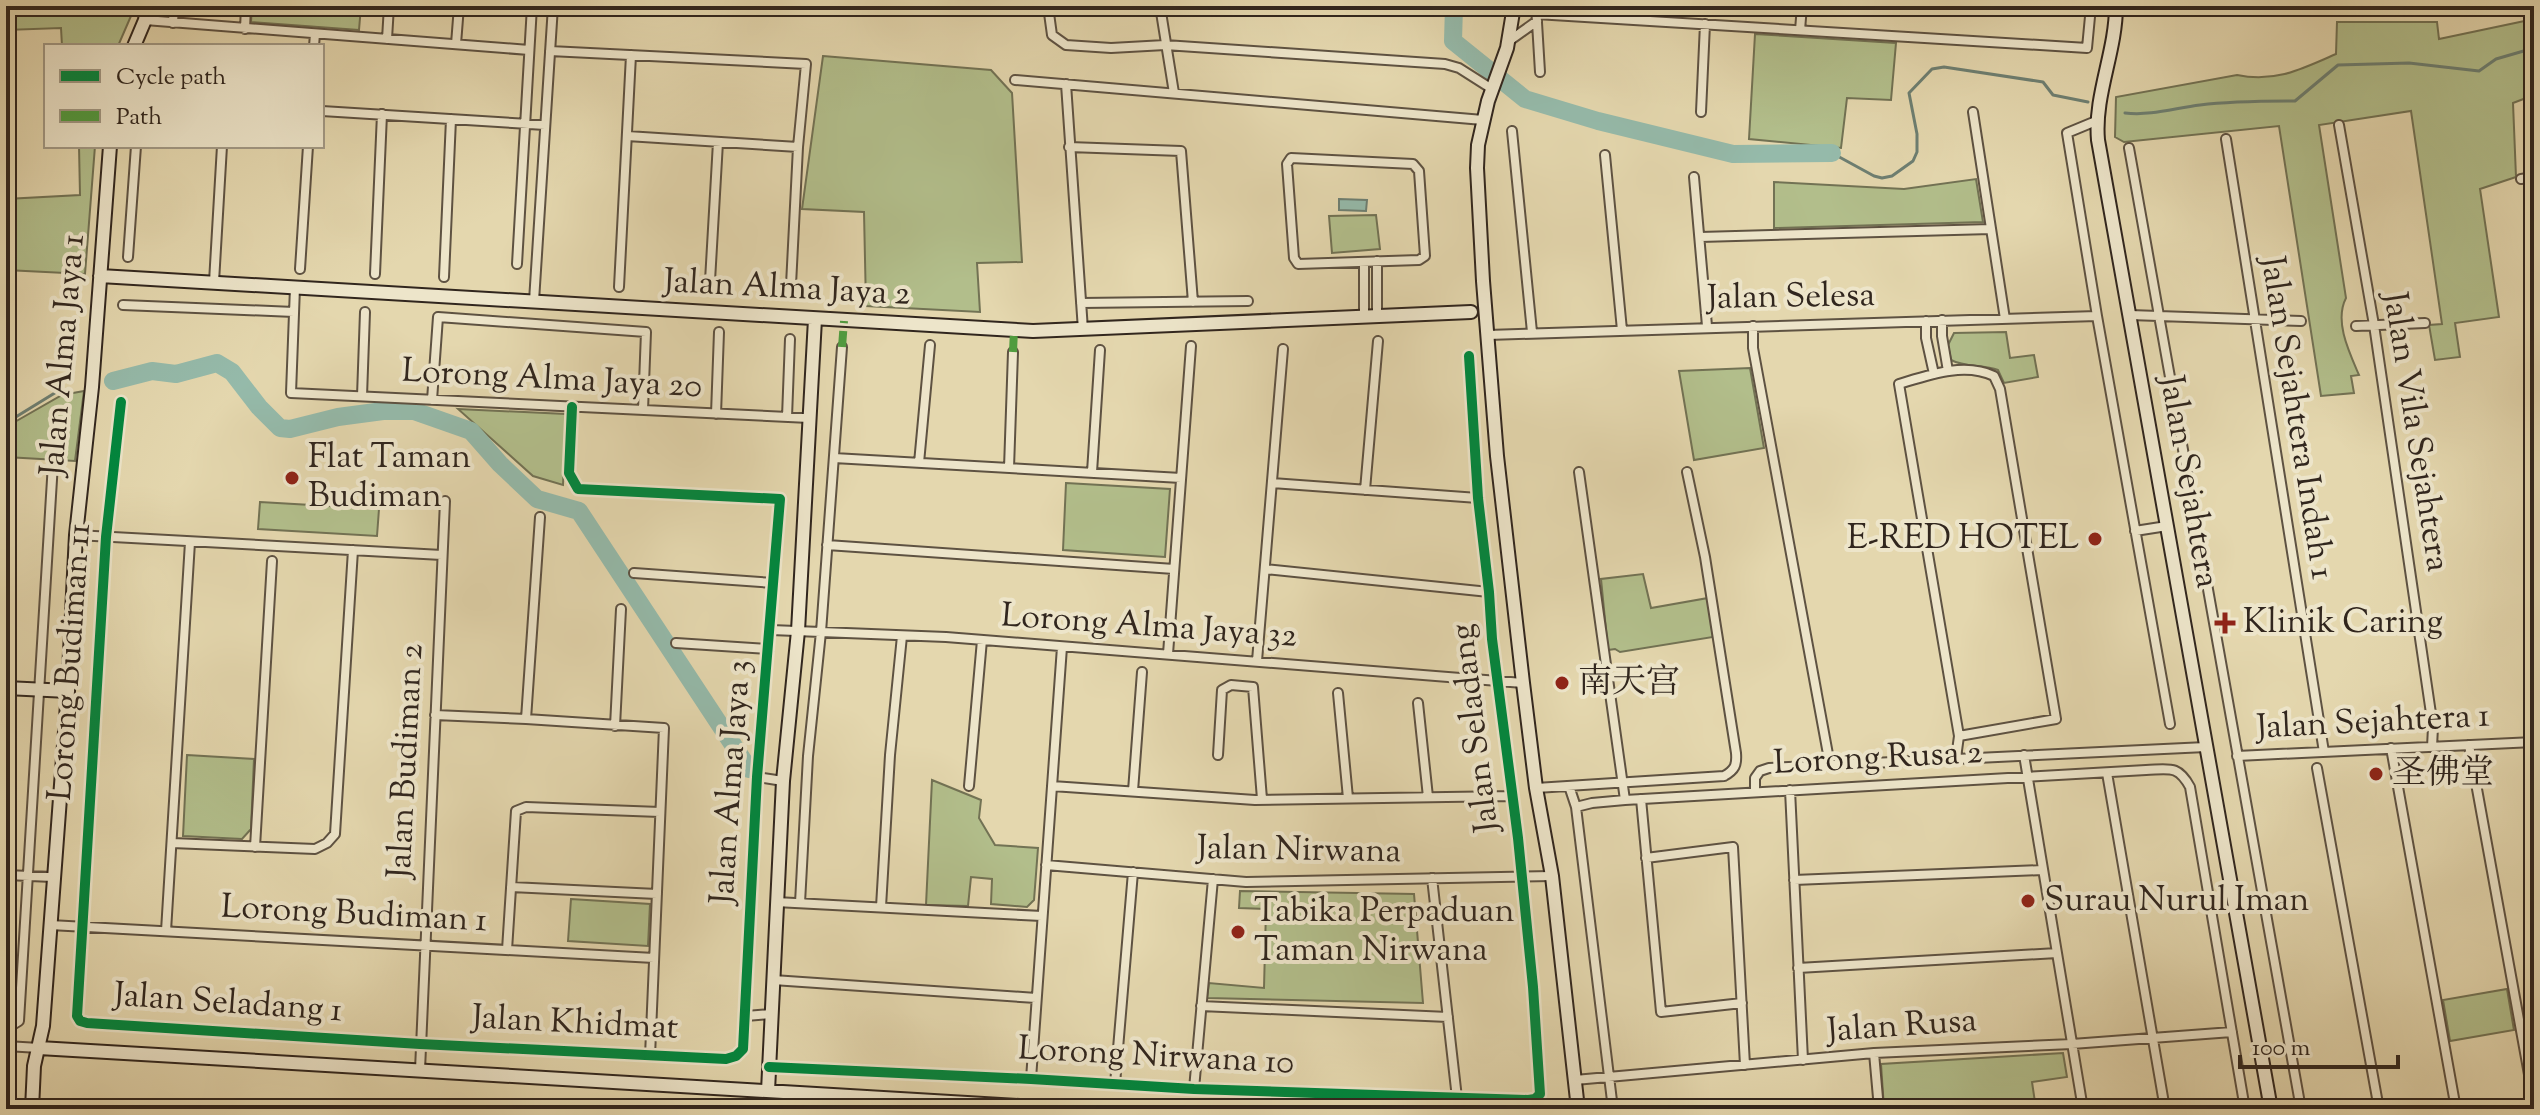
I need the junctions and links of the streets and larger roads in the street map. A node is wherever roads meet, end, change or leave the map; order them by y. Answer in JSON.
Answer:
{"nodes":[{"id":1,"x":147,"y":6,"type":"edge"},
{"id":2,"x":174,"y":6,"type":"edge"},
{"id":3,"x":246,"y":6,"type":"edge"},
{"id":4,"x":389,"y":6,"type":"edge"},
{"id":5,"x":459,"y":6,"type":"edge"},
{"id":6,"x":532,"y":6,"type":"edge"},
{"id":7,"x":553,"y":6,"type":"edge"},
{"id":8,"x":1048,"y":6,"type":"edge"},
{"id":9,"x":1160,"y":6,"type":"edge"},
{"id":10,"x":1514,"y":6,"type":"edge"},
{"id":11,"x":1802,"y":6,"type":"edge"},
{"id":12,"x":2091,"y":6,"type":"edge"},
{"id":13,"x":2116,"y":6,"type":"edge"},
{"id":14,"x":1536,"y":13,"type":"edge"},
{"id":15,"x":145,"y":20,"type":"junction"},
{"id":16,"x":173,"y":23,"type":"junction"},
{"id":17,"x":1705,"y":24,"type":"junction"},
{"id":18,"x":245,"y":29,"type":"junction"},
{"id":19,"x":1800,"y":30,"type":"junction"},
{"id":20,"x":315,"y":34,"type":"junction"},
{"id":21,"x":387,"y":39,"type":"junction"},
{"id":22,"x":135,"y":44,"type":"edge"},
{"id":23,"x":314,"y":44,"type":"edge"},
{"id":24,"x":456,"y":44,"type":"junction"},
{"id":25,"x":1508,"y":44,"type":"junction"},
{"id":26,"x":1165,"y":45,"type":"junction"},
{"id":27,"x":529,"y":50,"type":"junction"},
{"id":28,"x":550,"y":51,"type":"junction"},
{"id":29,"x":631,"y":55,"type":"junction"},
{"id":30,"x":1540,"y":72,"type":"dead end"},
{"id":31,"x":1015,"y":80,"type":"dead end"},
{"id":32,"x":1066,"y":84,"type":"junction"},
{"id":33,"x":1493,"y":86,"type":"junction"},
{"id":34,"x":1174,"y":93,"type":"junction"},
{"id":35,"x":324,"y":111,"type":"edge"},
{"id":36,"x":1701,"y":112,"type":"dead end"},
{"id":37,"x":1973,"y":112,"type":"dead end"},
{"id":38,"x":382,"y":114,"type":"junction"},
{"id":39,"x":2097,"y":118,"type":"junction"},
{"id":40,"x":451,"y":119,"type":"junction"},
{"id":41,"x":1483,"y":120,"type":"junction"},
{"id":42,"x":524,"y":123,"type":"junction"},
{"id":43,"x":545,"y":125,"type":"junction"},
{"id":44,"x":2339,"y":125,"type":"dead end"},
{"id":45,"x":1512,"y":131,"type":"dead end"},
{"id":46,"x":627,"y":136,"type":"junction"},
{"id":47,"x":2226,"y":139,"type":"dead end"},
{"id":48,"x":718,"y":142,"type":"junction"},
{"id":49,"x":798,"y":147,"type":"junction"},
{"id":50,"x":1069,"y":147,"type":"junction"},
{"id":51,"x":110,"y":148,"type":"edge"},
{"id":52,"x":136,"y":148,"type":"edge"},
{"id":53,"x":222,"y":148,"type":"edge"},
{"id":54,"x":308,"y":148,"type":"edge"},
{"id":55,"x":2129,"y":148,"type":"dead end"},
{"id":56,"x":1605,"y":155,"type":"dead end"},
{"id":57,"x":1694,"y":177,"type":"dead end"},
{"id":58,"x":2534,"y":177,"type":"edge"},
{"id":59,"x":2521,"y":179,"type":"dead end"},
{"id":60,"x":1991,"y":229,"type":"junction"},
{"id":61,"x":1700,"y":237,"type":"junction"},
{"id":62,"x":128,"y":257,"type":"dead end"},
{"id":63,"x":1377,"y":261,"type":"junction"},
{"id":64,"x":1364,"y":262,"type":"junction"},
{"id":65,"x":517,"y":264,"type":"dead end"},
{"id":66,"x":300,"y":269,"type":"dead end"},
{"id":67,"x":375,"y":274,"type":"dead end"},
{"id":68,"x":100,"y":276,"type":"junction"},
{"id":69,"x":444,"y":277,"type":"dead end"},
{"id":70,"x":710,"y":281,"type":"dead end"},
{"id":71,"x":1483,"y":281,"type":"junction"},
{"id":72,"x":214,"y":282,"type":"junction"},
{"id":73,"x":791,"y":285,"type":"dead end"},
{"id":74,"x":295,"y":287,"type":"junction"},
{"id":75,"x":619,"y":287,"type":"dead end"},
{"id":76,"x":534,"y":301,"type":"junction"},
{"id":77,"x":1248,"y":301,"type":"dead end"},
{"id":78,"x":1193,"y":302,"type":"junction"},
{"id":79,"x":1081,"y":303,"type":"junction"},
{"id":80,"x":123,"y":305,"type":"dead end"},
{"id":81,"x":294,"y":312,"type":"junction"},
{"id":82,"x":365,"y":312,"type":"dead end"},
{"id":83,"x":1471,"y":312,"type":"junction"},
{"id":84,"x":2130,"y":315,"type":"junction"},
{"id":85,"x":2097,"y":316,"type":"junction"},
{"id":86,"x":2158,"y":316,"type":"junction"},
{"id":87,"x":1370,"y":317,"type":"junction"},
{"id":88,"x":815,"y":319,"type":"junction"},
{"id":89,"x":2005,"y":319,"type":"junction"},
{"id":90,"x":1942,"y":320,"type":"junction"},
{"id":91,"x":2253,"y":320,"type":"junction"},
{"id":92,"x":1926,"y":321,"type":"junction"},
{"id":93,"x":2301,"y":321,"type":"dead end"},
{"id":94,"x":2425,"y":323,"type":"dead end"},
{"id":95,"x":2374,"y":325,"type":"junction"},
{"id":96,"x":1707,"y":326,"type":"junction"},
{"id":97,"x":1753,"y":326,"type":"junction"},
{"id":98,"x":2356,"y":326,"type":"dead end"},
{"id":99,"x":1083,"y":330,"type":"junction"},
{"id":100,"x":1622,"y":330,"type":"junction"},
{"id":101,"x":719,"y":332,"type":"dead end"},
{"id":102,"x":1532,"y":332,"type":"junction"},
{"id":103,"x":1488,"y":335,"type":"junction"},
{"id":104,"x":790,"y":339,"type":"dead end"},
{"id":105,"x":1378,"y":341,"type":"dead end"},
{"id":106,"x":930,"y":345,"type":"dead end"},
{"id":107,"x":1191,"y":346,"type":"dead end"},
{"id":108,"x":842,"y":347,"type":"dead end"},
{"id":109,"x":1283,"y":349,"type":"dead end"},
{"id":110,"x":1100,"y":350,"type":"dead end"},
{"id":111,"x":1013,"y":352,"type":"dead end"},
{"id":112,"x":1489,"y":353,"type":"junction"},
{"id":113,"x":1469,"y":356,"type":"dead end"},
{"id":114,"x":1948,"y":371,"type":"junction"},
{"id":115,"x":1934,"y":374,"type":"junction"},
{"id":116,"x":362,"y":396,"type":"junction"},
{"id":117,"x":432,"y":400,"type":"junction"},
{"id":118,"x":121,"y":402,"type":"dead end"},
{"id":119,"x":572,"y":407,"type":"junction"},
{"id":120,"x":643,"y":410,"type":"junction"},
{"id":121,"x":716,"y":414,"type":"junction"},
{"id":122,"x":787,"y":417,"type":"junction"},
{"id":123,"x":809,"y":418,"type":"junction"},
{"id":124,"x":834,"y":458,"type":"junction"},
{"id":125,"x":53,"y":463,"type":"dead end"},
{"id":126,"x":919,"y":463,"type":"junction"},
{"id":127,"x":1009,"y":468,"type":"junction"},
{"id":128,"x":1092,"y":472,"type":"junction"},
{"id":129,"x":1579,"y":472,"type":"dead end"},
{"id":130,"x":1687,"y":472,"type":"dead end"},
{"id":131,"x":1181,"y":478,"type":"junction"},
{"id":132,"x":1272,"y":483,"type":"junction"},
{"id":133,"x":1365,"y":490,"type":"junction"},
{"id":134,"x":1478,"y":498,"type":"junction"},
{"id":135,"x":445,"y":501,"type":"dead end"},
{"id":136,"x":540,"y":517,"type":"dead end"},
{"id":137,"x":2167,"y":526,"type":"junction"},
{"id":138,"x":2135,"y":531,"type":"junction"},
{"id":139,"x":76,"y":535,"type":"junction"},
{"id":140,"x":106,"y":537,"type":"junction"},
{"id":141,"x":190,"y":542,"type":"junction"},
{"id":142,"x":827,"y":545,"type":"junction"},
{"id":143,"x":353,"y":550,"type":"junction"},
{"id":144,"x":442,"y":555,"type":"junction"},
{"id":145,"x":272,"y":561,"type":"dead end"},
{"id":146,"x":1174,"y":569,"type":"junction"},
{"id":147,"x":1265,"y":569,"type":"junction"},
{"id":148,"x":634,"y":573,"type":"dead end"},
{"id":149,"x":774,"y":583,"type":"junction"},
{"id":150,"x":1489,"y":592,"type":"junction"},
{"id":151,"x":621,"y":609,"type":"dead end"},
{"id":152,"x":771,"y":630,"type":"junction"},
{"id":153,"x":798,"y":631,"type":"junction"},
{"id":154,"x":821,"y":632,"type":"junction"},
{"id":155,"x":902,"y":636,"type":"junction"},
{"id":156,"x":982,"y":640,"type":"junction"},
{"id":157,"x":676,"y":643,"type":"dead end"},
{"id":158,"x":1062,"y":647,"type":"junction"},
{"id":159,"x":769,"y":649,"type":"junction"},
{"id":160,"x":1168,"y":654,"type":"junction"},
{"id":161,"x":1257,"y":661,"type":"junction"},
{"id":162,"x":1142,"y":672,"type":"dead end"},
{"id":163,"x":1497,"y":680,"type":"junction"},
{"id":164,"x":1523,"y":683,"type":"junction"},
{"id":165,"x":6,"y":688,"type":"edge"},
{"id":166,"x":39,"y":690,"type":"junction"},
{"id":167,"x":68,"y":691,"type":"junction"},
{"id":168,"x":1338,"y":693,"type":"dead end"},
{"id":169,"x":1418,"y":703,"type":"dead end"},
{"id":170,"x":435,"y":715,"type":"junction"},
{"id":171,"x":526,"y":719,"type":"junction"},
{"id":172,"x":2170,"y":724,"type":"dead end"},
{"id":173,"x":615,"y":726,"type":"junction"},
{"id":174,"x":1959,"y":736,"type":"junction"},
{"id":175,"x":2534,"y":742,"type":"edge"},
{"id":176,"x":2469,"y":745,"type":"junction"},
{"id":177,"x":2206,"y":747,"type":"junction"},
{"id":178,"x":2432,"y":747,"type":"junction"},
{"id":179,"x":2391,"y":748,"type":"junction"},
{"id":180,"x":2324,"y":752,"type":"junction"},
{"id":181,"x":1218,"y":755,"type":"dead end"},
{"id":182,"x":2024,"y":755,"type":"junction"},
{"id":183,"x":2237,"y":756,"type":"junction"},
{"id":184,"x":1956,"y":758,"type":"junction"},
{"id":185,"x":1830,"y":765,"type":"junction"},
{"id":186,"x":2317,"y":768,"type":"dead end"},
{"id":187,"x":2107,"y":773,"type":"junction"},
{"id":188,"x":1724,"y":776,"type":"junction"},
{"id":189,"x":757,"y":777,"type":"junction"},
{"id":190,"x":2028,"y":777,"type":"junction"},
{"id":191,"x":783,"y":781,"type":"junction"},
{"id":192,"x":1622,"y":783,"type":"junction"},
{"id":193,"x":969,"y":786,"type":"dead end"},
{"id":194,"x":1052,"y":786,"type":"junction"},
{"id":195,"x":1569,"y":786,"type":"junction"},
{"id":196,"x":1536,"y":788,"type":"junction"},
{"id":197,"x":1790,"y":790,"type":"junction"},
{"id":198,"x":1133,"y":791,"type":"junction"},
{"id":199,"x":1755,"y":792,"type":"junction"},
{"id":200,"x":1726,"y":794,"type":"junction"},
{"id":201,"x":1511,"y":796,"type":"junction"},
{"id":202,"x":1428,"y":797,"type":"junction"},
{"id":203,"x":1348,"y":798,"type":"junction"},
{"id":204,"x":1262,"y":799,"type":"junction"},
{"id":205,"x":1641,"y":799,"type":"junction"},
{"id":206,"x":1625,"y":800,"type":"junction"},
{"id":207,"x":1576,"y":807,"type":"junction"},
{"id":208,"x":660,"y":812,"type":"junction"},
{"id":209,"x":172,"y":843,"type":"junction"},
{"id":210,"x":255,"y":847,"type":"junction"},
{"id":211,"x":1646,"y":858,"type":"junction"},
{"id":212,"x":1046,"y":865,"type":"junction"},
{"id":213,"x":2043,"y":870,"type":"junction"},
{"id":214,"x":1133,"y":872,"type":"junction"},
{"id":215,"x":6,"y":875,"type":"edge"},
{"id":216,"x":28,"y":876,"type":"junction"},
{"id":217,"x":1552,"y":876,"type":"junction"},
{"id":218,"x":53,"y":877,"type":"junction"},
{"id":219,"x":1521,"y":877,"type":"junction"},
{"id":220,"x":1432,"y":878,"type":"junction"},
{"id":221,"x":1213,"y":879,"type":"junction"},
{"id":222,"x":1794,"y":880,"type":"junction"},
{"id":223,"x":511,"y":887,"type":"junction"},
{"id":224,"x":657,"y":894,"type":"junction"},
{"id":225,"x":776,"y":902,"type":"junction"},
{"id":226,"x":800,"y":903,"type":"junction"},
{"id":227,"x":881,"y":907,"type":"junction"},
{"id":228,"x":1042,"y":916,"type":"junction"},
{"id":229,"x":50,"y":925,"type":"junction"},
{"id":230,"x":81,"y":926,"type":"junction"},
{"id":231,"x":166,"y":931,"type":"junction"},
{"id":232,"x":425,"y":946,"type":"junction"},
{"id":233,"x":507,"y":950,"type":"junction"},
{"id":234,"x":2057,"y":953,"type":"junction"},
{"id":235,"x":654,"y":958,"type":"junction"},
{"id":236,"x":1798,"y":968,"type":"junction"},
{"id":237,"x":773,"y":980,"type":"junction"},
{"id":238,"x":1036,"y":998,"type":"junction"},
{"id":239,"x":1742,"y":1003,"type":"junction"},
{"id":240,"x":1201,"y":1006,"type":"junction"},
{"id":241,"x":771,"y":1014,"type":"junction"},
{"id":242,"x":746,"y":1016,"type":"junction"},
{"id":243,"x":1448,"y":1017,"type":"junction"},
{"id":244,"x":6,"y":1029,"type":"edge"},
{"id":245,"x":2232,"y":1032,"type":"junction"},
{"id":246,"x":2152,"y":1038,"type":"junction"},
{"id":247,"x":420,"y":1044,"type":"junction"},
{"id":248,"x":2072,"y":1044,"type":"junction"},
{"id":249,"x":6,"y":1046,"type":"edge"},
{"id":250,"x":39,"y":1048,"type":"junction"},
{"id":251,"x":1874,"y":1053,"type":"junction"},
{"id":252,"x":650,"y":1056,"type":"junction"},
{"id":253,"x":726,"y":1059,"type":"joint"},
{"id":254,"x":1803,"y":1060,"type":"junction"},
{"id":255,"x":1745,"y":1065,"type":"junction"},
{"id":256,"x":769,"y":1067,"type":"junction"},
{"id":257,"x":420,"y":1070,"type":"junction"},
{"id":258,"x":1610,"y":1077,"type":"junction"},
{"id":259,"x":1031,"y":1079,"type":"junction"},
{"id":260,"x":1575,"y":1080,"type":"junction"},
{"id":261,"x":1115,"y":1084,"type":"junction"},
{"id":262,"x":1194,"y":1089,"type":"junction"},
{"id":263,"x":768,"y":1091,"type":"junction"},
{"id":264,"x":1540,"y":1094,"type":"joint"},
{"id":265,"x":1457,"y":1098,"type":"junction"},
{"id":266,"x":2534,"y":1102,"type":"edge"},
{"id":267,"x":32,"y":1109,"type":"edge"},
{"id":268,"x":1070,"y":1109,"type":"edge"},
{"id":269,"x":1578,"y":1109,"type":"edge"},
{"id":270,"x":1613,"y":1109,"type":"edge"},
{"id":271,"x":1879,"y":1109,"type":"edge"},
{"id":272,"x":2083,"y":1109,"type":"edge"},
{"id":273,"x":2165,"y":1109,"type":"edge"},
{"id":274,"x":2245,"y":1109,"type":"edge"},
{"id":275,"x":2271,"y":1109,"type":"edge"},
{"id":276,"x":2301,"y":1109,"type":"edge"},
{"id":277,"x":2379,"y":1109,"type":"edge"},
{"id":278,"x":2456,"y":1109,"type":"edge"}],
"edges":[{"from":1,"to":15,"type":"street"},
{"from":2,"to":16,"type":"street"},
{"from":3,"to":18,"type":"street"},
{"from":4,"to":21,"type":"street"},
{"from":5,"to":24,"type":"street"},
{"from":6,"to":27,"type":"street"},
{"from":7,"to":28,"type":"street"},
{"from":8,"to":26,"type":"street"},
{"from":9,"to":26,"type":"street"},
{"from":10,"to":25,"type":"street","name":"Jalan Seladang"},
{"from":11,"to":19,"type":"street"},
{"from":12,"to":19,"type":"street"},
{"from":13,"to":39,"type":"street","name":"Jalan Sejahtera"},
{"from":14,"to":17,"type":"street"},
{"from":14,"to":25,"type":"street"},
{"from":14,"to":30,"type":"street"},
{"from":15,"to":16,"type":"street"},
{"from":15,"to":22,"type":"street"},
{"from":16,"to":18,"type":"street"},
{"from":17,"to":19,"type":"street"},
{"from":17,"to":36,"type":"street"},
{"from":18,"to":20,"type":"street"},
{"from":20,"to":21,"type":"street"},
{"from":20,"to":23,"type":"street"},
{"from":21,"to":24,"type":"street"},
{"from":24,"to":27,"type":"street"},
{"from":25,"to":33,"type":"street","name":"Jalan Seladang"},
{"from":26,"to":33,"type":"street"},
{"from":26,"to":34,"type":"street"},
{"from":27,"to":42,"type":"street"},
{"from":28,"to":29,"type":"street"},
{"from":28,"to":43,"type":"street"},
{"from":29,"to":46,"type":"street"},
{"from":29,"to":49,"type":"street"},
{"from":31,"to":32,"type":"street"},
{"from":32,"to":34,"type":"street"},
{"from":32,"to":50,"type":"street"},
{"from":33,"to":41,"type":"street","name":"Jalan Seladang"},
{"from":34,"to":41,"type":"street"},
{"from":35,"to":38,"type":"street"},
{"from":37,"to":60,"type":"street"},
{"from":38,"to":40,"type":"street"},
{"from":38,"to":67,"type":"street"},
{"from":39,"to":84,"type":"street","name":"Jalan Sejahtera"},
{"from":39,"to":85,"type":"street"},
{"from":40,"to":42,"type":"street"},
{"from":40,"to":69,"type":"street"},
{"from":41,"to":71,"type":"street","name":"Jalan Seladang"},
{"from":42,"to":43,"type":"street"},
{"from":42,"to":65,"type":"street"},
{"from":43,"to":76,"type":"street"},
{"from":44,"to":95,"type":"street","name":"Jalan Vila Sejahtera"},
{"from":45,"to":102,"type":"street"},
{"from":46,"to":48,"type":"street"},
{"from":46,"to":75,"type":"street"},
{"from":47,"to":91,"type":"street","name":"Jalan Sejahtera Indah 1"},
{"from":48,"to":49,"type":"street"},
{"from":48,"to":70,"type":"street"},
{"from":49,"to":73,"type":"street"},
{"from":50,"to":78,"type":"street"},
{"from":50,"to":79,"type":"street"},
{"from":51,"to":68,"type":"street","name":"Jalan Alma Jaya 1"},
{"from":52,"to":62,"type":"street"},
{"from":53,"to":72,"type":"street"},
{"from":54,"to":66,"type":"street"},
{"from":55,"to":86,"type":"street"},
{"from":56,"to":100,"type":"street"},
{"from":57,"to":61,"type":"street"},
{"from":58,"to":59,"type":"street"},
{"from":60,"to":61,"type":"street"},
{"from":60,"to":89,"type":"street"},
{"from":61,"to":96,"type":"street"},
{"from":63,"to":64,"type":"street"},
{"from":63,"to":64,"type":"street"},
{"from":63,"to":87,"type":"street"},
{"from":64,"to":87,"type":"street"},
{"from":68,"to":72,"type":"street","name":"Jalan Alma Jaya 2"},
{"from":68,"to":139,"type":"street","name":"Jalan Alma Jaya 1"},
{"from":71,"to":83,"type":"street"},
{"from":71,"to":103,"type":"street","name":"Jalan Seladang"},
{"from":72,"to":74,"type":"street","name":"Jalan Alma Jaya 2"},
{"from":74,"to":76,"type":"street","name":"Jalan Alma Jaya 2"},
{"from":74,"to":81,"type":"street"},
{"from":76,"to":88,"type":"street","name":"Jalan Alma Jaya 2"},
{"from":77,"to":78,"type":"street"},
{"from":78,"to":79,"type":"street"},
{"from":79,"to":99,"type":"street"},
{"from":80,"to":81,"type":"street"},
{"from":81,"to":116,"type":"street","name":"Lorong Alma Jaya 20"},
{"from":82,"to":116,"type":"street"},
{"from":83,"to":87,"type":"street","name":"Jalan Alma Jaya 2"},
{"from":83,"to":112,"type":"street"},
{"from":84,"to":86,"type":"street"},
{"from":84,"to":137,"type":"street","name":"Jalan Sejahtera"},
{"from":85,"to":89,"type":"street","name":"Jalan Selesa"},
{"from":85,"to":138,"type":"street"},
{"from":86,"to":91,"type":"street"},
{"from":86,"to":183,"type":"street"},
{"from":87,"to":99,"type":"street","name":"Jalan Alma Jaya 2"},
{"from":88,"to":99,"type":"street","name":"Jalan Alma Jaya 2"},
{"from":88,"to":123,"type":"street","name":"Jalan Alma Jaya 3"},
{"from":89,"to":90,"type":"street","name":"Jalan Selesa"},
{"from":90,"to":92,"type":"street","name":"Jalan Selesa"},
{"from":90,"to":114,"type":"street"},
{"from":91,"to":93,"type":"street"},
{"from":91,"to":180,"type":"street","name":"Jalan Sejahtera Indah 1"},
{"from":92,"to":97,"type":"street","name":"Jalan Selesa"},
{"from":92,"to":115,"type":"street"},
{"from":94,"to":95,"type":"street"},
{"from":95,"to":98,"type":"street"},
{"from":95,"to":178,"type":"street","name":"Jalan Vila Sejahtera"},
{"from":96,"to":97,"type":"street","name":"Jalan Selesa"},
{"from":96,"to":100,"type":"street","name":"Jalan Selesa"},
{"from":97,"to":185,"type":"street"},
{"from":100,"to":102,"type":"street","name":"Jalan Selesa"},
{"from":101,"to":121,"type":"street"},
{"from":102,"to":103,"type":"street","name":"Jalan Selesa"},
{"from":103,"to":112,"type":"street","name":"Jalan Seladang"},
{"from":104,"to":122,"type":"street"},
{"from":105,"to":133,"type":"street"},
{"from":106,"to":126,"type":"street"},
{"from":107,"to":131,"type":"street"},
{"from":108,"to":124,"type":"street"},
{"from":109,"to":132,"type":"street"},
{"from":110,"to":128,"type":"street"},
{"from":111,"to":127,"type":"street"},
{"from":112,"to":164,"type":"street","name":"Jalan Seladang"},
{"from":113,"to":134,"type":"street","name":"Jalan Seladang"},
{"from":114,"to":115,"type":"street"},
{"from":114,"to":174,"type":"street"},
{"from":115,"to":174,"type":"street"},
{"from":116,"to":117,"type":"street","name":"Lorong Alma Jaya 20"},
{"from":117,"to":119,"type":"street","name":"Lorong Alma Jaya 20"},
{"from":117,"to":120,"type":"street","name":"Jalan Alma Jaya 2"},
{"from":118,"to":140,"type":"street","name":"Lorong Budiman 11"},
{"from":119,"to":120,"type":"street","name":"Lorong Alma Jaya 20"},
{"from":119,"to":149,"type":"street","name":"Jalan Alma Jaya 3"},
{"from":120,"to":121,"type":"street","name":"Lorong Alma Jaya 20"},
{"from":121,"to":122,"type":"street","name":"Lorong Alma Jaya 20"},
{"from":122,"to":123,"type":"street","name":"Lorong Alma Jaya 20"},
{"from":123,"to":153,"type":"street","name":"Jalan Alma Jaya 3"},
{"from":124,"to":126,"type":"street"},
{"from":124,"to":142,"type":"street"},
{"from":125,"to":166,"type":"street"},
{"from":126,"to":127,"type":"street"},
{"from":127,"to":128,"type":"street"},
{"from":128,"to":131,"type":"street"},
{"from":129,"to":192,"type":"street"},
{"from":130,"to":188,"type":"street"},
{"from":131,"to":146,"type":"street"},
{"from":132,"to":133,"type":"street"},
{"from":132,"to":147,"type":"street"},
{"from":133,"to":134,"type":"street"},
{"from":134,"to":150,"type":"street","name":"Jalan Seladang"},
{"from":135,"to":144,"type":"street","name":"Jalan Budiman 2"},
{"from":136,"to":171,"type":"street"},
{"from":137,"to":138,"type":"street"},
{"from":137,"to":177,"type":"street","name":"Jalan Sejahtera"},
{"from":138,"to":172,"type":"street"},
{"from":139,"to":140,"type":"street"},
{"from":139,"to":167,"type":"street","name":"Jalan Alma Jaya 1"},
{"from":140,"to":141,"type":"street"},
{"from":140,"to":230,"type":"street","name":"Lorong Budiman 11"},
{"from":141,"to":143,"type":"street"},
{"from":141,"to":209,"type":"street"},
{"from":142,"to":146,"type":"street"},
{"from":142,"to":154,"type":"street"},
{"from":143,"to":144,"type":"street"},
{"from":143,"to":210,"type":"street"},
{"from":144,"to":170,"type":"street","name":"Jalan Budiman 2"},
{"from":145,"to":210,"type":"street"},
{"from":146,"to":160,"type":"street"},
{"from":147,"to":150,"type":"street"},
{"from":147,"to":161,"type":"street"},
{"from":148,"to":149,"type":"street"},
{"from":149,"to":152,"type":"street","name":"Jalan Alma Jaya 3"},
{"from":150,"to":163,"type":"street","name":"Jalan Seladang"},
{"from":151,"to":173,"type":"street"},
{"from":152,"to":153,"type":"street","name":"Lorong Alma Jaya 32"},
{"from":152,"to":159,"type":"street","name":"Jalan Alma Jaya 3"},
{"from":153,"to":154,"type":"street","name":"Lorong Alma Jaya 32"},
{"from":153,"to":191,"type":"street","name":"Jalan Alma Jaya 3"},
{"from":154,"to":155,"type":"street","name":"Lorong Alma Jaya 32"},
{"from":154,"to":226,"type":"street"},
{"from":155,"to":156,"type":"street","name":"Lorong Alma Jaya 32"},
{"from":155,"to":227,"type":"street"},
{"from":156,"to":158,"type":"street","name":"Lorong Alma Jaya 32"},
{"from":156,"to":193,"type":"street"},
{"from":157,"to":159,"type":"street"},
{"from":158,"to":160,"type":"street","name":"Lorong Alma Jaya 32"},
{"from":158,"to":194,"type":"street"},
{"from":159,"to":189,"type":"street","name":"Jalan Alma Jaya 3"},
{"from":160,"to":161,"type":"street","name":"Lorong Alma Jaya 32"},
{"from":161,"to":163,"type":"street","name":"Lorong Alma Jaya 32"},
{"from":162,"to":198,"type":"street"},
{"from":163,"to":164,"type":"street","name":"Lorong Alma Jaya 32"},
{"from":163,"to":201,"type":"street","name":"Jalan Seladang"},
{"from":164,"to":196,"type":"street","name":"Jalan Seladang"},
{"from":165,"to":166,"type":"street"},
{"from":166,"to":167,"type":"street"},
{"from":166,"to":216,"type":"street"},
{"from":167,"to":218,"type":"street","name":"Jalan Alma Jaya 1"},
{"from":168,"to":203,"type":"street"},
{"from":169,"to":202,"type":"street"},
{"from":170,"to":171,"type":"street"},
{"from":170,"to":232,"type":"street","name":"Jalan Budiman 2"},
{"from":171,"to":173,"type":"street"},
{"from":173,"to":208,"type":"street"},
{"from":174,"to":184,"type":"street"},
{"from":175,"to":176,"type":"street","name":"Jalan Sejahtera 1"},
{"from":176,"to":178,"type":"street","name":"Jalan Sejahtera 1"},
{"from":176,"to":266,"type":"street"},
{"from":177,"to":182,"type":"street"},
{"from":177,"to":275,"type":"street","name":"Jalan Sejahtera"},
{"from":178,"to":179,"type":"street","name":"Jalan Sejahtera 1"},
{"from":179,"to":180,"type":"street","name":"Jalan Sejahtera 1"},
{"from":179,"to":278,"type":"street"},
{"from":180,"to":183,"type":"street","name":"Jalan Sejahtera 1"},
{"from":181,"to":204,"type":"street"},
{"from":182,"to":184,"type":"street"},
{"from":182,"to":190,"type":"street"},
{"from":183,"to":276,"type":"street","name":"Jalan Sejahtera 1"},
{"from":184,"to":185,"type":"street"},
{"from":185,"to":199,"type":"street"},
{"from":186,"to":277,"type":"street"},
{"from":187,"to":190,"type":"street","name":"Lorong Rusa 2"},
{"from":187,"to":245,"type":"street","name":"Lorong Rusa 2"},
{"from":187,"to":246,"type":"street"},
{"from":188,"to":192,"type":"street"},
{"from":188,"to":200,"type":"street"},
{"from":189,"to":191,"type":"street"},
{"from":189,"to":242,"type":"street","name":"Jalan Alma Jaya 3"},
{"from":190,"to":197,"type":"street","name":"Lorong Rusa 2"},
{"from":190,"to":213,"type":"street"},
{"from":191,"to":225,"type":"street","name":"Jalan Alma Jaya 3"},
{"from":192,"to":195,"type":"street"},
{"from":192,"to":206,"type":"street"},
{"from":194,"to":198,"type":"street"},
{"from":194,"to":212,"type":"street"},
{"from":195,"to":196,"type":"street"},
{"from":195,"to":207,"type":"street"},
{"from":196,"to":217,"type":"street","name":"Jalan Seladang"},
{"from":197,"to":199,"type":"street","name":"Lorong Rusa 2"},
{"from":197,"to":222,"type":"street"},
{"from":198,"to":204,"type":"street"},
{"from":199,"to":200,"type":"street","name":"Lorong Rusa 2"},
{"from":200,"to":205,"type":"street","name":"Lorong Rusa 2"},
{"from":201,"to":202,"type":"street"},
{"from":201,"to":219,"type":"street","name":"Jalan Seladang"},
{"from":202,"to":203,"type":"street"},
{"from":203,"to":204,"type":"street"},
{"from":205,"to":206,"type":"street","name":"Lorong Rusa 2"},
{"from":205,"to":211,"type":"street"},
{"from":206,"to":207,"type":"street","name":"Lorong Rusa 2"},
{"from":207,"to":258,"type":"street"},
{"from":208,"to":223,"type":"street"},
{"from":208,"to":224,"type":"street"},
{"from":209,"to":210,"type":"street"},
{"from":209,"to":231,"type":"street"},
{"from":211,"to":239,"type":"street"},
{"from":211,"to":239,"type":"street"},
{"from":212,"to":214,"type":"street","name":"Jalan Nirwana"},
{"from":212,"to":228,"type":"street"},
{"from":213,"to":222,"type":"street"},
{"from":213,"to":234,"type":"street"},
{"from":214,"to":221,"type":"street","name":"Jalan Nirwana"},
{"from":214,"to":261,"type":"street"},
{"from":215,"to":216,"type":"street"},
{"from":216,"to":218,"type":"street"},
{"from":216,"to":244,"type":"street"},
{"from":217,"to":219,"type":"street","name":"Jalan Nirwana"},
{"from":217,"to":260,"type":"street","name":"Jalan Seladang"},
{"from":218,"to":229,"type":"street","name":"Jalan Alma Jaya 1"},
{"from":219,"to":220,"type":"street","name":"Jalan Nirwana"},
{"from":219,"to":264,"type":"street","name":"Jalan Seladang"},
{"from":220,"to":221,"type":"street","name":"Jalan Nirwana"},
{"from":220,"to":243,"type":"street"},
{"from":221,"to":240,"type":"street"},
{"from":222,"to":236,"type":"street"},
{"from":223,"to":224,"type":"street"},
{"from":223,"to":233,"type":"street"},
{"from":224,"to":235,"type":"street"},
{"from":225,"to":226,"type":"street"},
{"from":225,"to":237,"type":"street","name":"Jalan Alma Jaya 3"},
{"from":226,"to":227,"type":"street"},
{"from":227,"to":228,"type":"street"},
{"from":228,"to":238,"type":"street"},
{"from":229,"to":230,"type":"street","name":"Lorong Budiman 1"},
{"from":229,"to":250,"type":"street","name":"Jalan Alma Jaya 1"},
{"from":230,"to":231,"type":"street","name":"Lorong Budiman 1"},
{"from":230,"to":247,"type":"street","name":"Jalan Seladang 1"},
{"from":231,"to":232,"type":"street","name":"Lorong Budiman 1"},
{"from":232,"to":233,"type":"street","name":"Lorong Budiman 1"},
{"from":232,"to":247,"type":"street","name":"Jalan Budiman 2"},
{"from":233,"to":235,"type":"street","name":"Lorong Budiman 1"},
{"from":234,"to":236,"type":"street"},
{"from":234,"to":248,"type":"street"},
{"from":235,"to":252,"type":"street"},
{"from":236,"to":254,"type":"street"},
{"from":237,"to":238,"type":"street"},
{"from":237,"to":241,"type":"street","name":"Jalan Alma Jaya 3"},
{"from":238,"to":259,"type":"street"},
{"from":239,"to":255,"type":"street"},
{"from":240,"to":243,"type":"street"},
{"from":240,"to":262,"type":"street"},
{"from":241,"to":242,"type":"street"},
{"from":241,"to":256,"type":"street","name":"Jalan Alma Jaya 3"},
{"from":242,"to":253,"type":"street","name":"Jalan Alma Jaya 3"},
{"from":243,"to":265,"type":"street"},
{"from":245,"to":246,"type":"street","name":"Jalan Rusa"},
{"from":245,"to":274,"type":"street"},
{"from":246,"to":248,"type":"street","name":"Jalan Rusa"},
{"from":246,"to":273,"type":"street"},
{"from":247,"to":252,"type":"street","name":"Jalan Khidmat"},
{"from":247,"to":257,"type":"street","name":"Jalan Budiman 2"},
{"from":248,"to":251,"type":"street","name":"Jalan Rusa"},
{"from":248,"to":272,"type":"street"},
{"from":249,"to":250,"type":"street"},
{"from":250,"to":257,"type":"street"},
{"from":250,"to":267,"type":"street","name":"Jalan Alma Jaya 1"},
{"from":251,"to":254,"type":"street","name":"Jalan Rusa"},
{"from":251,"to":271,"type":"street"},
{"from":252,"to":253,"type":"street","name":"Jalan Khidmat"},
{"from":254,"to":255,"type":"street","name":"Jalan Rusa"},
{"from":255,"to":258,"type":"street","name":"Jalan Rusa"},
{"from":256,"to":259,"type":"street","name":"Lorong Nirwana 10"},
{"from":256,"to":263,"type":"street","name":"Jalan Alma Jaya 3"},
{"from":257,"to":263,"type":"street"},
{"from":258,"to":260,"type":"street","name":"Jalan Rusa"},
{"from":258,"to":270,"type":"street"},
{"from":259,"to":261,"type":"street","name":"Lorong Nirwana 10"},
{"from":260,"to":269,"type":"street","name":"Jalan Seladang"},
{"from":261,"to":262,"type":"street","name":"Lorong Nirwana 10"},
{"from":262,"to":265,"type":"street","name":"Lorong Nirwana 10"},
{"from":263,"to":268,"type":"street"},
{"from":264,"to":265,"type":"street","name":"Lorong Nirwana 10"}]}
